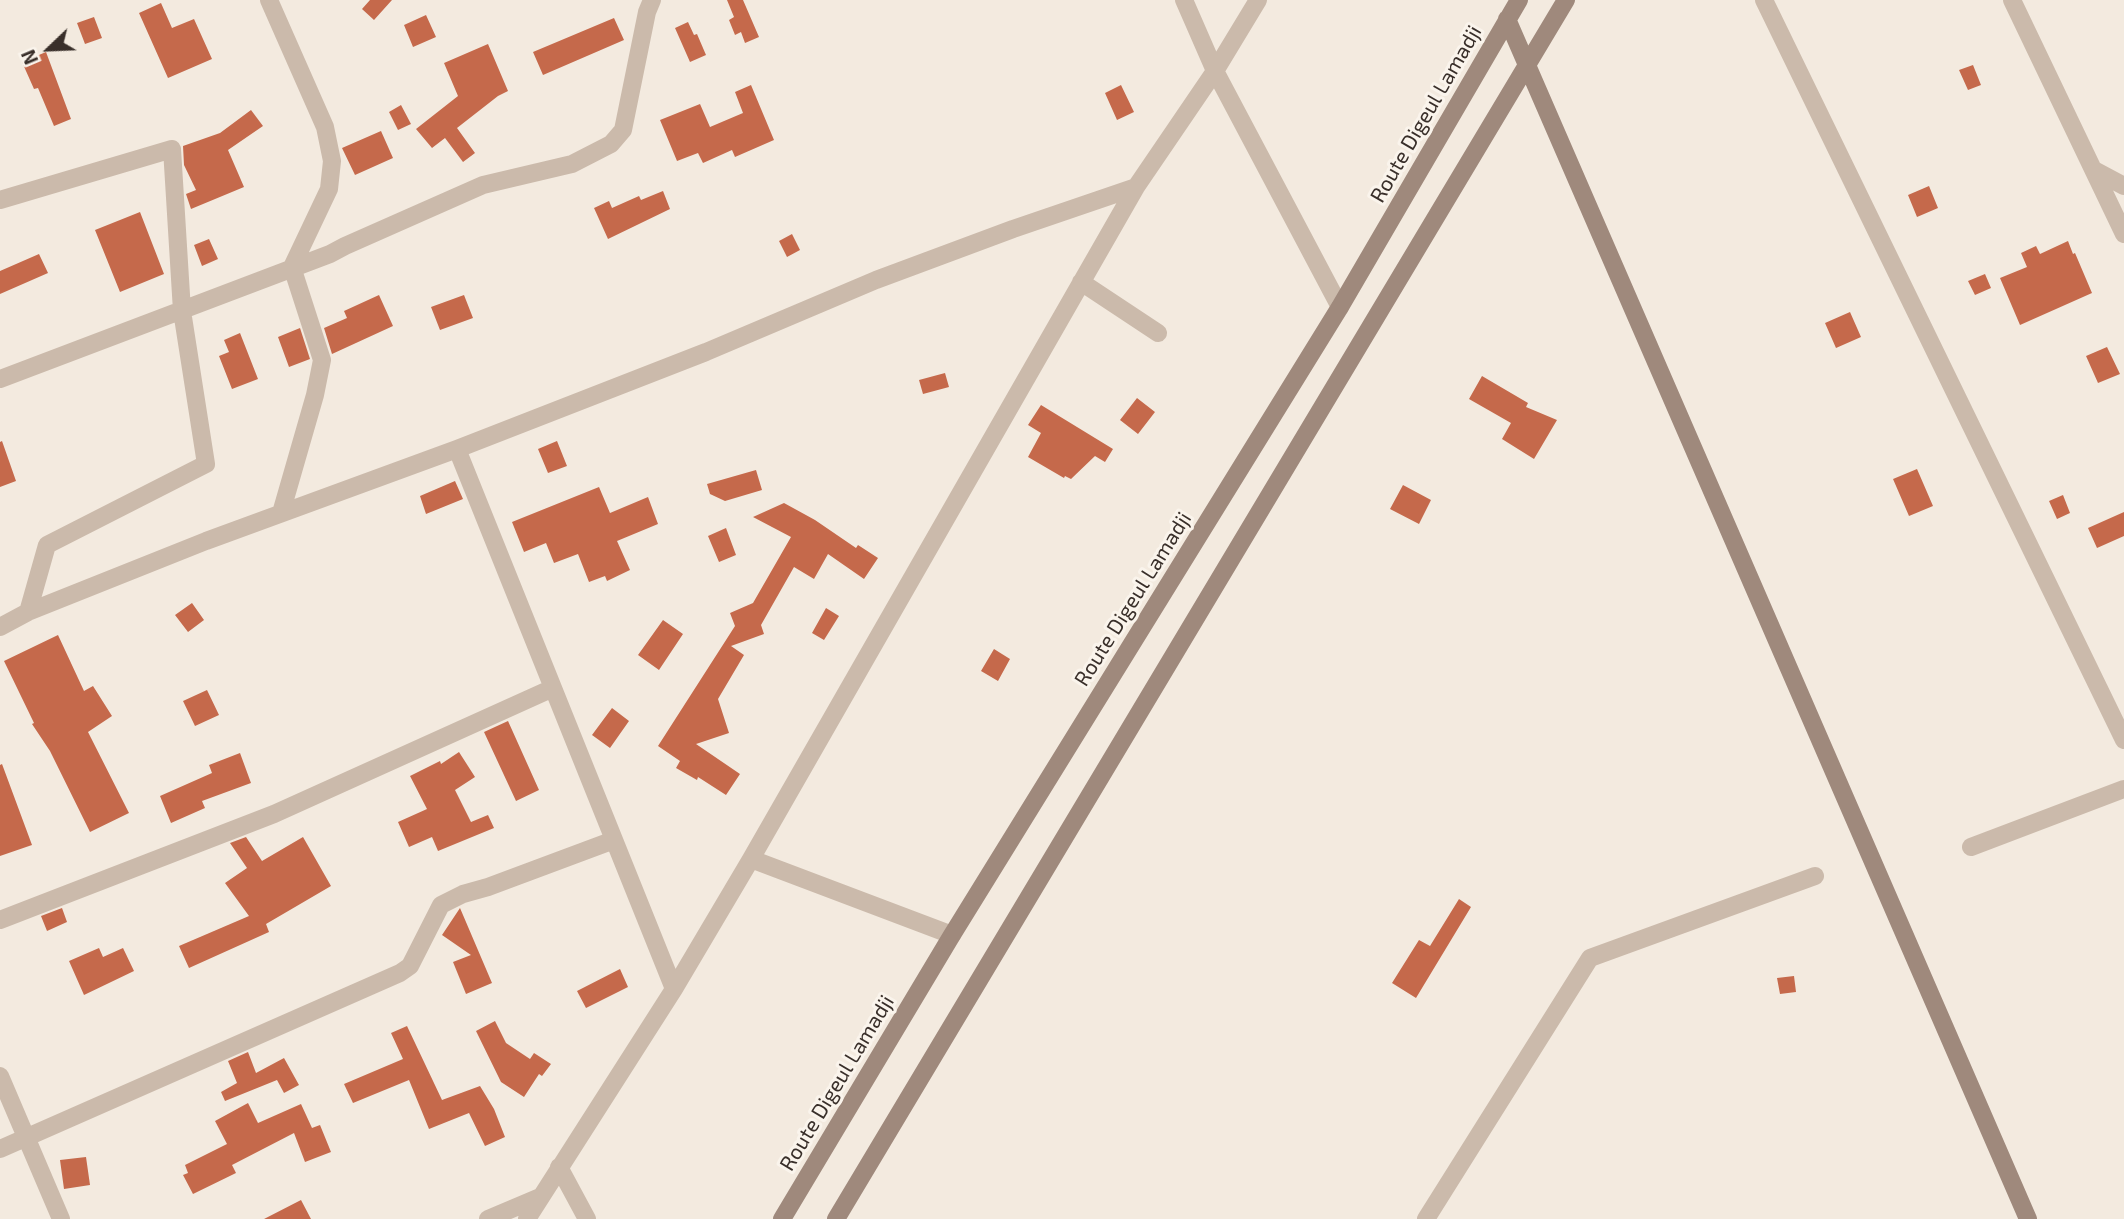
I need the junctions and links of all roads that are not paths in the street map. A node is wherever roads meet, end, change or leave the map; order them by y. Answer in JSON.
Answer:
{"nodes":[{"id":1,"x":268,"y":0,"type":"edge"},
{"id":2,"x":652,"y":0,"type":"edge"},
{"id":3,"x":1184,"y":0,"type":"edge"},
{"id":4,"x":1258,"y":0,"type":"edge"},
{"id":5,"x":1519,"y":0,"type":"edge"},
{"id":6,"x":1566,"y":0,"type":"edge"},
{"id":7,"x":1764,"y":0,"type":"edge"},
{"id":8,"x":2012,"y":0,"type":"edge"},
{"id":9,"x":1507,"y":19,"type":"junction"},
{"id":10,"x":1527,"y":65,"type":"junction"},
{"id":11,"x":1215,"y":71,"type":"junction"},
{"id":12,"x":2094,"y":170,"type":"junction"},
{"id":13,"x":2124,"y":186,"type":"edge"},
{"id":14,"x":1136,"y":187,"type":"junction"},
{"id":15,"x":0,"y":201,"type":"edge"},
{"id":16,"x":2124,"y":234,"type":"edge"},
{"id":17,"x":292,"y":267,"type":"junction"},
{"id":18,"x":1081,"y":282,"type":"junction"},
{"id":19,"x":1340,"y":307,"type":"junction"},
{"id":20,"x":182,"y":311,"type":"junction"},
{"id":21,"x":1158,"y":333,"type":"dead end"},
{"id":22,"x":0,"y":379,"type":"edge"},
{"id":23,"x":457,"y":449,"type":"junction"},
{"id":24,"x":281,"y":513,"type":"junction"},
{"id":25,"x":28,"y":612,"type":"junction"},
{"id":26,"x":0,"y":627,"type":"edge"},
{"id":27,"x":553,"y":688,"type":"junction"},
{"id":28,"x":2124,"y":740,"type":"edge"},
{"id":29,"x":2124,"y":789,"type":"edge"},
{"id":30,"x":614,"y":840,"type":"junction"},
{"id":31,"x":1971,"y":847,"type":"dead end"},
{"id":32,"x":751,"y":859,"type":"junction"},
{"id":33,"x":1815,"y":876,"type":"dead end"},
{"id":34,"x":0,"y":920,"type":"edge"},
{"id":35,"x":952,"y":934,"type":"junction"},
{"id":36,"x":674,"y":989,"type":"junction"},
{"id":37,"x":0,"y":1076,"type":"edge"},
{"id":38,"x":26,"y":1137,"type":"junction"},
{"id":39,"x":0,"y":1149,"type":"edge"},
{"id":40,"x":558,"y":1167,"type":"junction"},
{"id":41,"x":540,"y":1197,"type":"junction"},
{"id":42,"x":61,"y":1219,"type":"edge"},
{"id":43,"x":488,"y":1219,"type":"edge"},
{"id":44,"x":527,"y":1219,"type":"edge"},
{"id":45,"x":587,"y":1219,"type":"edge"},
{"id":46,"x":782,"y":1219,"type":"edge"},
{"id":47,"x":836,"y":1219,"type":"edge"},
{"id":48,"x":1426,"y":1219,"type":"edge"},
{"id":49,"x":2028,"y":1219,"type":"edge"}],
"edges":[{"from":1,"to":17,"type":"street"},
{"from":2,"to":17,"type":"street"},
{"from":3,"to":11,"type":"street"},
{"from":4,"to":11,"type":"street"},
{"from":5,"to":9,"type":"main road","name":"Route Digeul Lamadji"},
{"from":6,"to":10,"type":"main road"},
{"from":7,"to":28,"type":"street"},
{"from":8,"to":12,"type":"street"},
{"from":9,"to":10,"type":"main road"},
{"from":9,"to":19,"type":"main road","name":"Route Digeul Lamadji"},
{"from":10,"to":47,"type":"main road"},
{"from":10,"to":49,"type":"main road"},
{"from":11,"to":14,"type":"street"},
{"from":11,"to":19,"type":"street"},
{"from":12,"to":13,"type":"street"},
{"from":12,"to":16,"type":"street"},
{"from":14,"to":18,"type":"street"},
{"from":14,"to":23,"type":"street"},
{"from":15,"to":20,"type":"street"},
{"from":17,"to":20,"type":"street"},
{"from":17,"to":24,"type":"street"},
{"from":18,"to":21,"type":"street"},
{"from":18,"to":32,"type":"street"},
{"from":19,"to":35,"type":"main road","name":"Route Digeul Lamadji"},
{"from":20,"to":22,"type":"street"},
{"from":20,"to":25,"type":"street"},
{"from":23,"to":24,"type":"street"},
{"from":23,"to":27,"type":"street"},
{"from":24,"to":25,"type":"street"},
{"from":25,"to":26,"type":"street"},
{"from":27,"to":30,"type":"street"},
{"from":27,"to":34,"type":"street"},
{"from":29,"to":31,"type":"street"},
{"from":30,"to":36,"type":"street"},
{"from":30,"to":38,"type":"street"},
{"from":32,"to":35,"type":"street"},
{"from":32,"to":36,"type":"street"},
{"from":33,"to":48,"type":"street"},
{"from":35,"to":46,"type":"main road","name":"Route Digeul Lamadji"},
{"from":36,"to":40,"type":"street"},
{"from":37,"to":38,"type":"street"},
{"from":38,"to":39,"type":"street"},
{"from":38,"to":42,"type":"street"},
{"from":40,"to":41,"type":"street"},
{"from":40,"to":45,"type":"street"},
{"from":41,"to":43,"type":"street"},
{"from":41,"to":44,"type":"street"}]}
